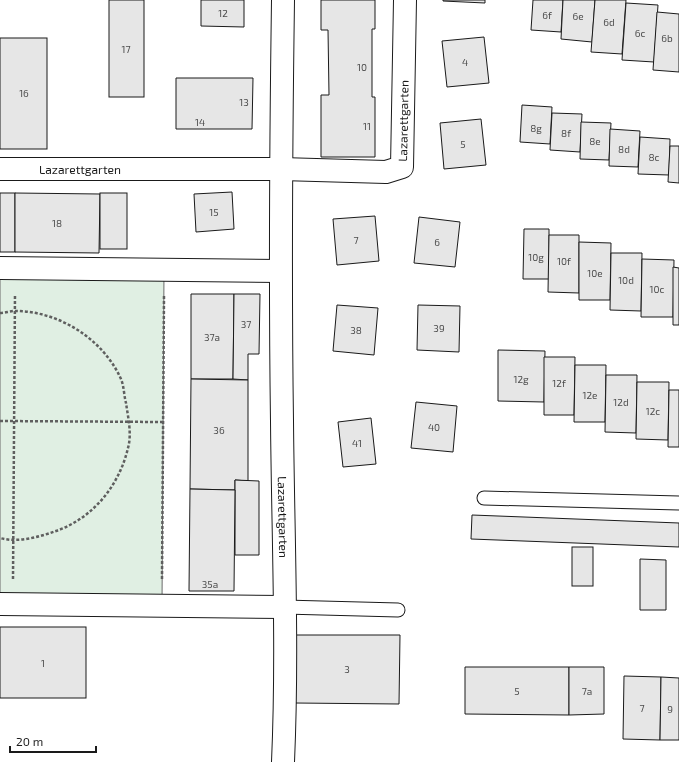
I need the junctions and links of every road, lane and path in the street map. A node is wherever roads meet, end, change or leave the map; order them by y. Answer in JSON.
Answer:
{"nodes":[{"id":1,"x":283,"y":0,"type":"edge"},
{"id":2,"x":405,"y":0,"type":"edge"},
{"id":3,"x":0,"y":169,"type":"edge"},
{"id":4,"x":281,"y":169,"type":"junction"},
{"id":5,"x":8,"y":268,"type":"edge"},
{"id":6,"x":164,"y":270,"type":"junction"},
{"id":7,"x":280,"y":271,"type":"junction"},
{"id":8,"x":15,"y":311,"type":"junction"},
{"id":9,"x":0,"y":314,"type":"edge"},
{"id":10,"x":0,"y":421,"type":"edge"},
{"id":11,"x":14,"y":421,"type":"junction"},
{"id":12,"x":129,"y":422,"type":"junction"},
{"id":13,"x":163,"y":422,"type":"junction"},
{"id":14,"x":484,"y":498,"type":"dead end"},
{"id":15,"x":679,"y":503,"type":"edge"},
{"id":16,"x":0,"y":538,"type":"edge"},
{"id":17,"x":13,"y":540,"type":"junction"},
{"id":18,"x":6,"y":604,"type":"edge"},
{"id":19,"x":162,"y":606,"type":"junction"},
{"id":20,"x":284,"y":607,"type":"junction"},
{"id":21,"x":398,"y":610,"type":"dead end"},
{"id":22,"x":283,"y":762,"type":"edge"}],
"edges":[{"from":1,"to":4,"type":"street","name":"Lazarettgarten"},
{"from":2,"to":4,"type":"street","name":"Lazarettgarten"},
{"from":3,"to":4,"type":"street","name":"Lazarettgarten"},
{"from":4,"to":7,"type":"street","name":"Lazarettgarten"},
{"from":5,"to":6,"type":"street"},
{"from":5,"to":8,"type":"path"},
{"from":6,"to":7,"type":"street"},
{"from":6,"to":13,"type":"path"},
{"from":7,"to":20,"type":"street","name":"Lazarettgarten"},
{"from":8,"to":9,"type":"path"},
{"from":8,"to":11,"type":"path"},
{"from":8,"to":12,"type":"path"},
{"from":10,"to":11,"type":"path"},
{"from":11,"to":12,"type":"path"},
{"from":11,"to":17,"type":"path"},
{"from":12,"to":13,"type":"path"},
{"from":12,"to":17,"type":"path"},
{"from":13,"to":19,"type":"path"},
{"from":14,"to":15,"type":"lane"},
{"from":16,"to":17,"type":"path"},
{"from":17,"to":18,"type":"path"},
{"from":18,"to":19,"type":"street"},
{"from":19,"to":20,"type":"street"},
{"from":20,"to":21,"type":"lane"},
{"from":20,"to":22,"type":"street","name":"Lazarettgarten"}]}
